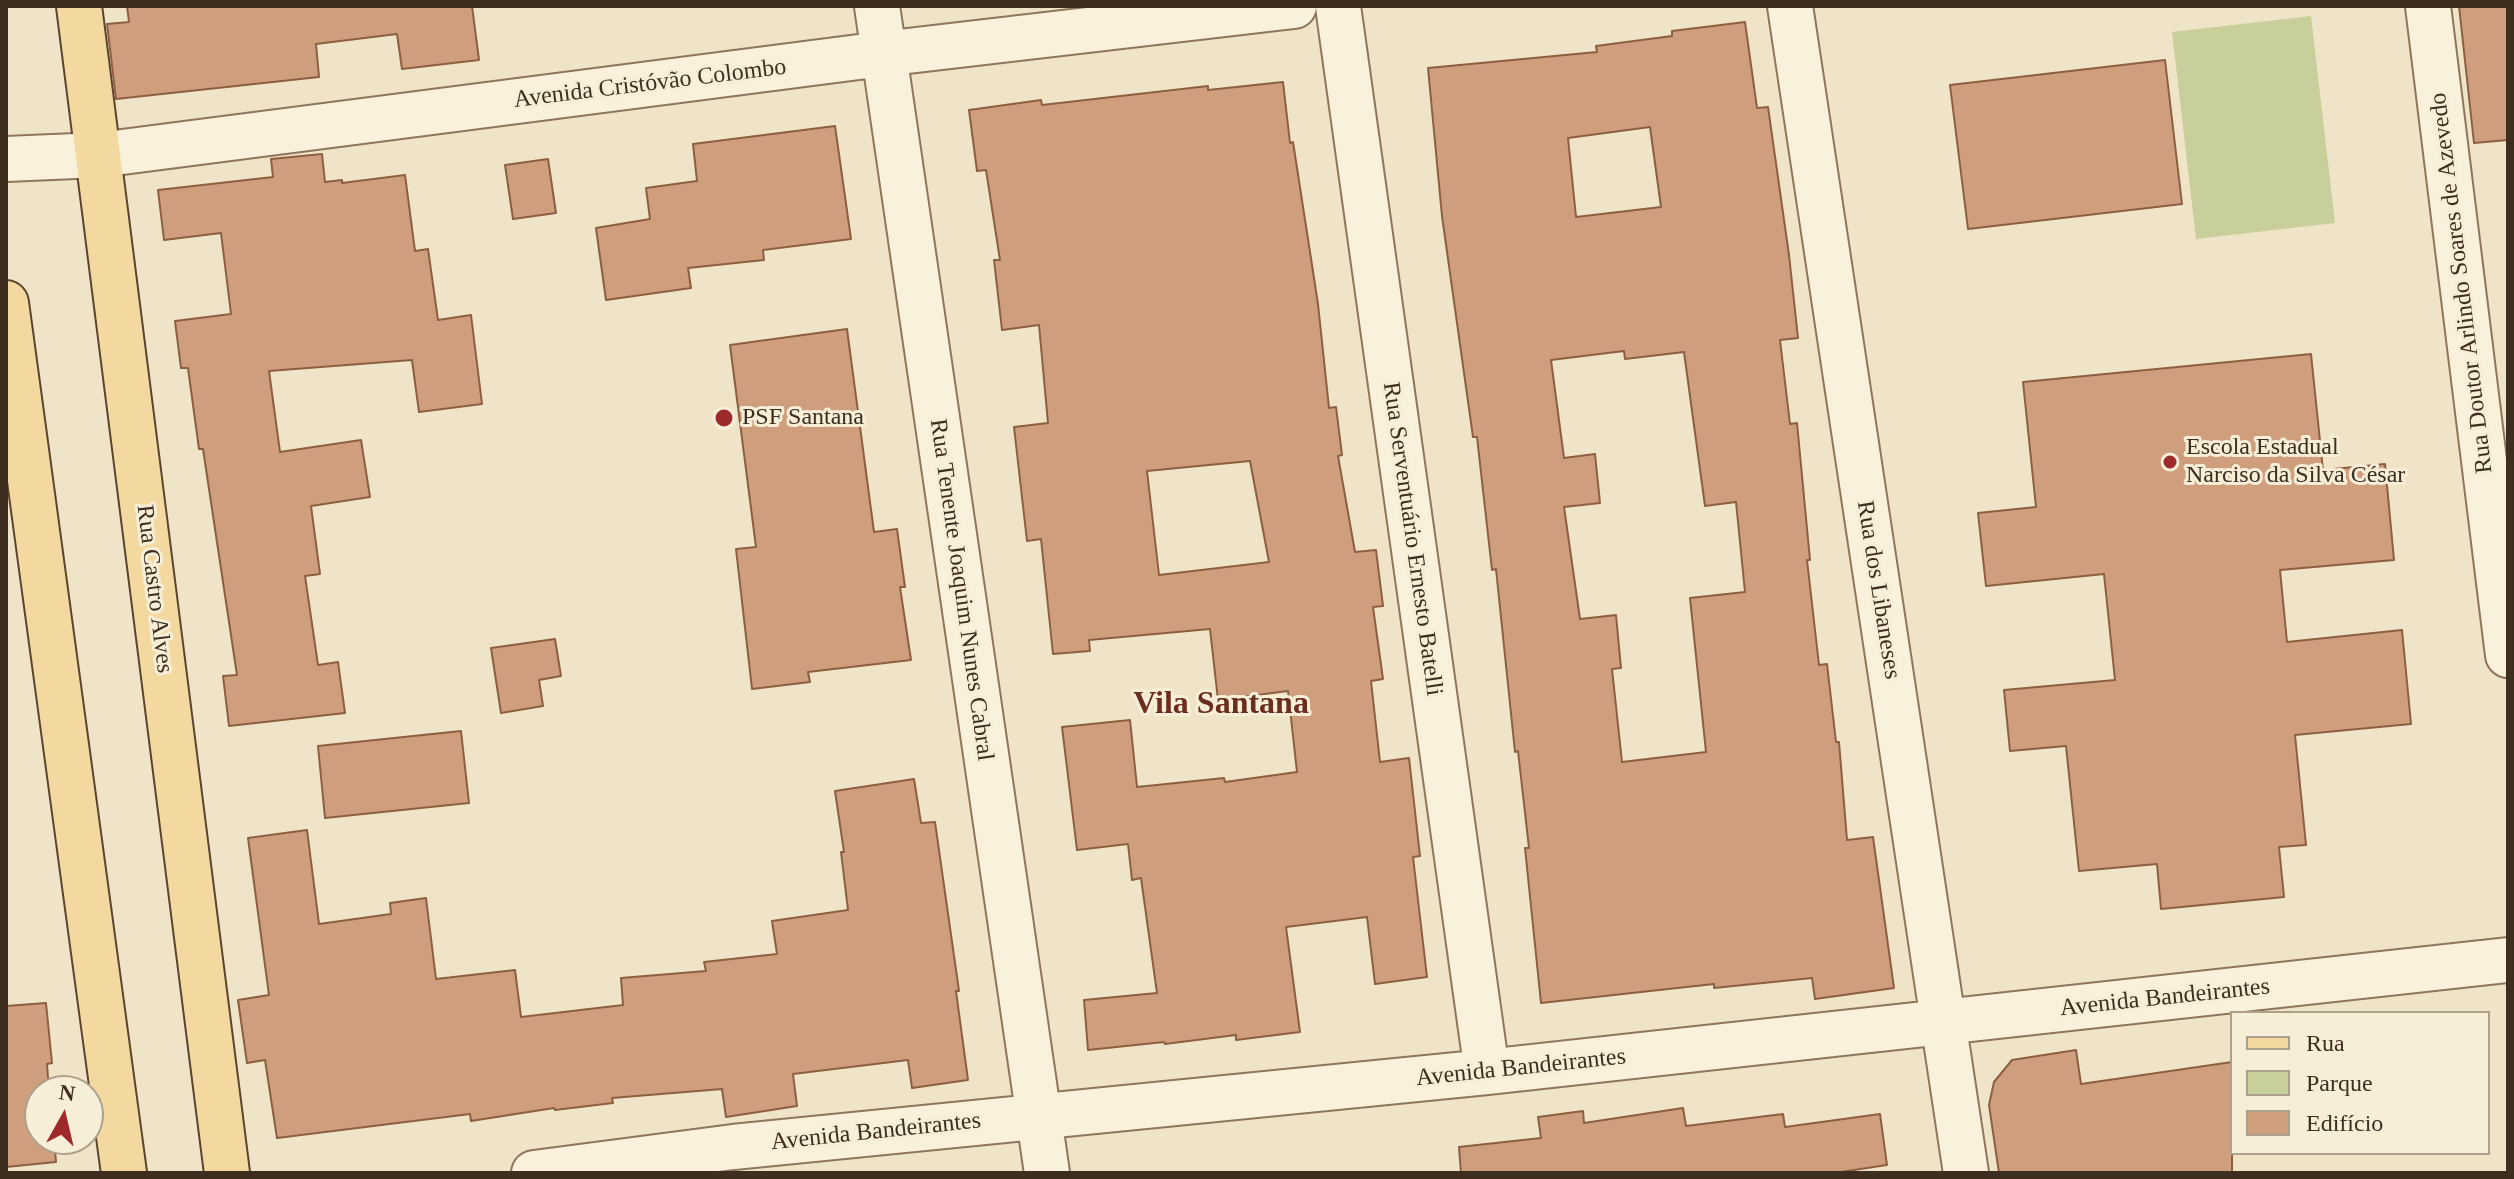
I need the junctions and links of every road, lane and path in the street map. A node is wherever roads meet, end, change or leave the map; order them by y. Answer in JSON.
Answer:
{"nodes":[{"id":1,"x":79,"y":6,"type":"edge"},
{"id":2,"x":877,"y":6,"type":"edge"},
{"id":3,"x":1294,"y":6,"type":"edge"},
{"id":4,"x":1338,"y":6,"type":"edge"},
{"id":5,"x":1790,"y":6,"type":"edge"},
{"id":6,"x":2428,"y":6,"type":"edge"},
{"id":7,"x":882,"y":54,"type":"junction"},
{"id":8,"x":99,"y":155,"type":"junction"},
{"id":9,"x":6,"y":159,"type":"edge"},
{"id":10,"x":6,"y":303,"type":"edge"},
{"id":11,"x":2508,"y":655,"type":"edge"},
{"id":12,"x":2508,"y":960,"type":"edge"},
{"id":13,"x":1943,"y":1022,"type":"junction"},
{"id":14,"x":1487,"y":1072,"type":"junction"},
{"id":15,"x":1038,"y":1116,"type":"junction"},
{"id":16,"x":124,"y":1173,"type":"edge"},
{"id":17,"x":227,"y":1173,"type":"edge"},
{"id":18,"x":534,"y":1173,"type":"edge"},
{"id":19,"x":1047,"y":1173,"type":"edge"},
{"id":20,"x":1966,"y":1173,"type":"edge"}],
"edges":[{"from":1,"to":8,"type":"main road","name":"Rua Castro Alves"},
{"from":2,"to":7,"type":"street","name":"Rua Tenente Joaquim Nunes Cabral"},
{"from":3,"to":7,"type":"street","name":"Avenida Cristóvão Colombo"},
{"from":4,"to":14,"type":"street","name":"Rua Serventuário Ernesto Batelli"},
{"from":5,"to":13,"type":"street","name":"Rua dos Libaneses"},
{"from":6,"to":11,"type":"street","name":"Rua Doutor Arlindo Soares de Azevedo"},
{"from":7,"to":8,"type":"street","name":"Avenida Cristóvão Colombo"},
{"from":7,"to":15,"type":"street","name":"Rua Tenente Joaquim Nunes Cabral"},
{"from":8,"to":9,"type":"street","name":"Avenida Cristóvão Colombo"},
{"from":8,"to":17,"type":"main road","name":"Rua Castro Alves"},
{"from":10,"to":16,"type":"main road"},
{"from":12,"to":13,"type":"street","name":"Avenida Bandeirantes"},
{"from":13,"to":14,"type":"street","name":"Avenida Bandeirantes"},
{"from":13,"to":20,"type":"street","name":"Rua dos Libaneses"},
{"from":14,"to":15,"type":"street","name":"Avenida Bandeirantes"},
{"from":15,"to":18,"type":"street","name":"Avenida Bandeirantes"},
{"from":15,"to":19,"type":"street","name":"Rua Tenente Joaquim Nunes Cabral"}]}
